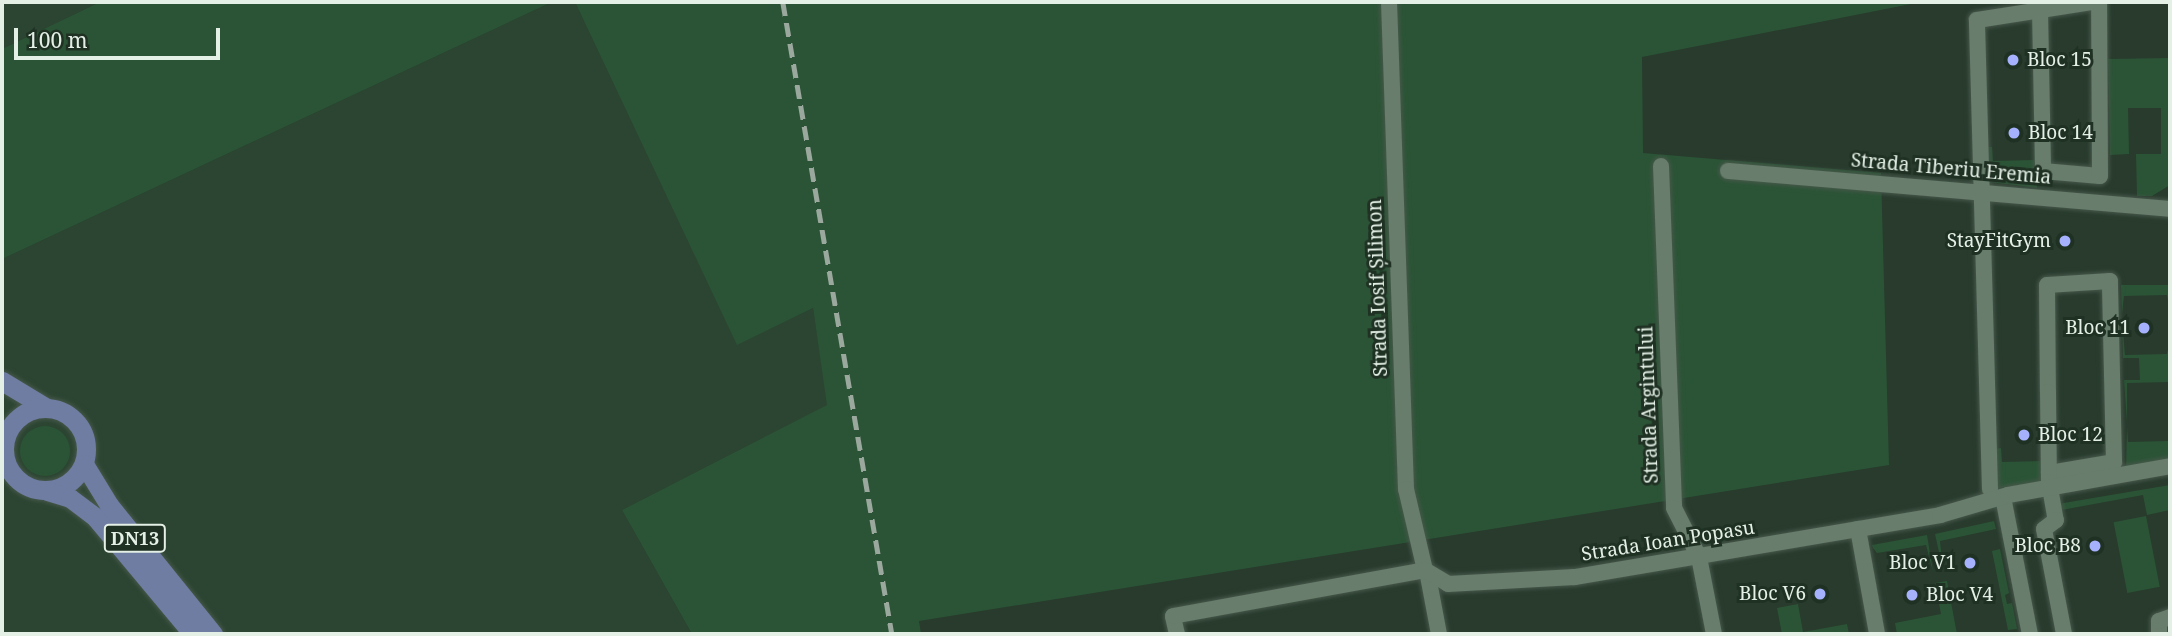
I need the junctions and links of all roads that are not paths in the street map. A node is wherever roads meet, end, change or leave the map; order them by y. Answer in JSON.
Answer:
{"nodes":[{"id":1,"x":1389,"y":2,"type":"edge"},
{"id":2,"x":2092,"y":2,"type":"edge"},
{"id":3,"x":2099,"y":2,"type":"edge"},
{"id":4,"x":2040,"y":10,"type":"junction"},
{"id":5,"x":1661,"y":166,"type":"dead end"},
{"id":6,"x":1728,"y":171,"type":"dead end"},
{"id":7,"x":2073,"y":173,"type":"junction"},
{"id":8,"x":1981,"y":193,"type":"junction"},
{"id":9,"x":2073,"y":201,"type":"junction"},
{"id":10,"x":2170,"y":209,"type":"edge"},
{"id":11,"x":2,"y":380,"type":"edge"},
{"id":12,"x":47,"y":408,"type":"junction"},
{"id":13,"x":3,"y":431,"type":"edge"},
{"id":14,"x":84,"y":464,"type":"junction"},
{"id":15,"x":2170,"y":466,"type":"edge"},
{"id":16,"x":2050,"y":481,"type":"junction"},
{"id":17,"x":47,"y":491,"type":"junction"},
{"id":18,"x":1997,"y":493,"type":"junction"},
{"id":19,"x":1858,"y":529,"type":"junction"},
{"id":20,"x":1699,"y":557,"type":"junction"},
{"id":21,"x":1427,"y":573,"type":"junction"},
{"id":22,"x":2170,"y":617,"type":"edge"},
{"id":23,"x":192,"y":634,"type":"edge"},
{"id":24,"x":213,"y":634,"type":"edge"},
{"id":25,"x":1177,"y":634,"type":"edge"},
{"id":26,"x":1439,"y":634,"type":"edge"},
{"id":27,"x":1714,"y":634,"type":"edge"},
{"id":28,"x":1877,"y":634,"type":"edge"},
{"id":29,"x":2030,"y":634,"type":"edge"},
{"id":30,"x":2064,"y":634,"type":"edge"},
{"id":31,"x":2159,"y":634,"type":"edge"}],
"edges":[{"from":1,"to":21,"type":"street","name":"Strada Iosif Șilimon"},
{"from":2,"to":4,"type":"street"},
{"from":3,"to":7,"type":"street"},
{"from":4,"to":7,"type":"street"},
{"from":4,"to":8,"type":"street"},
{"from":5,"to":20,"type":"street","name":"Strada Argintului"},
{"from":6,"to":8,"type":"street","name":"Strada Tiberiu Eremia"},
{"from":7,"to":9,"type":"street"},
{"from":8,"to":9,"type":"street","name":"Strada Tiberiu Eremia"},
{"from":8,"to":18,"type":"street"},
{"from":9,"to":10,"type":"street","name":"Strada Tiberiu Eremia"},
{"from":11,"to":12,"type":"main road"},
{"from":12,"to":13,"type":"main road"},
{"from":12,"to":14,"type":"main road","number":"DN13"},
{"from":13,"to":17,"type":"main road"},
{"from":14,"to":17,"type":"main road"},
{"from":14,"to":24,"type":"main road","number":"DN13"},
{"from":15,"to":16,"type":"street","name":"Strada Ioan Popasu"},
{"from":16,"to":16,"type":"street"},
{"from":16,"to":18,"type":"street","name":"Strada Ioan Popasu"},
{"from":16,"to":30,"type":"street"},
{"from":17,"to":23,"type":"main road"},
{"from":18,"to":19,"type":"street","name":"Strada Ioan Popasu"},
{"from":18,"to":29,"type":"street"},
{"from":19,"to":20,"type":"street","name":"Strada Ioan Popasu"},
{"from":19,"to":28,"type":"street"},
{"from":20,"to":21,"type":"street","name":"Strada Ioan Popasu"},
{"from":20,"to":27,"type":"street","name":"Strada Argintului"},
{"from":21,"to":25,"type":"street","name":"Strada Ioan Popasu"},
{"from":21,"to":26,"type":"street","name":"Strada Iosif Șilimon"},
{"from":22,"to":31,"type":"street"}]}
